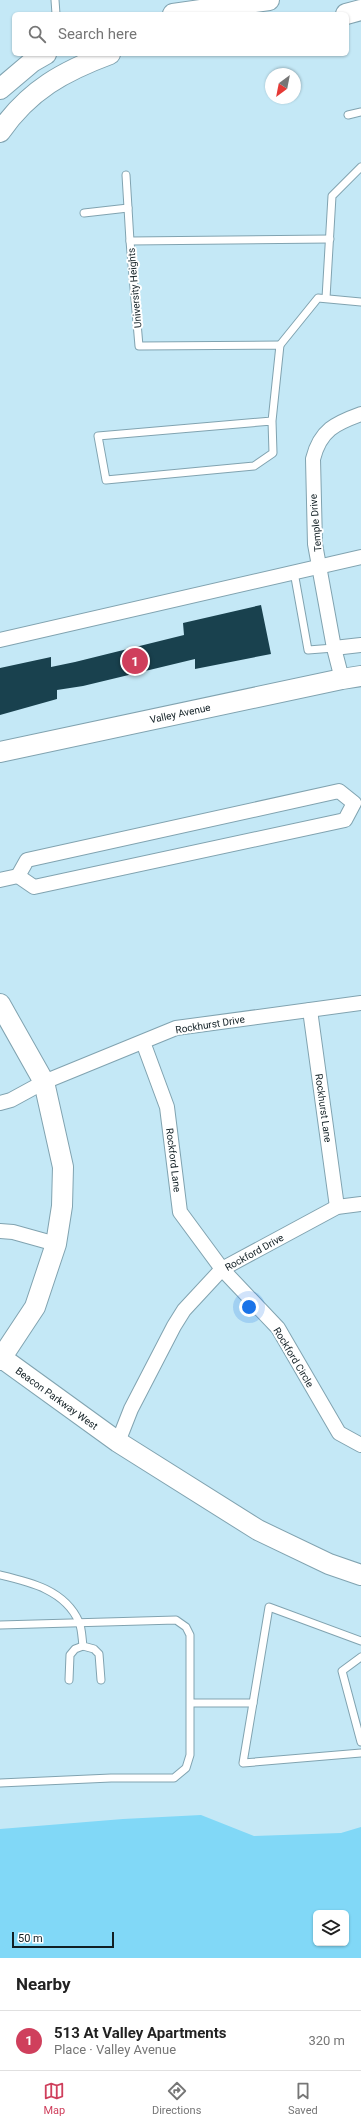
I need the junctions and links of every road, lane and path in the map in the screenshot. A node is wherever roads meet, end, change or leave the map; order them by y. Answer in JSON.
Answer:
{"nodes":[{"id":1,"x":55,"y":0,"type":"edge"},
{"id":2,"x":269,"y":0,"type":"edge"},
{"id":3,"x":361,"y":10,"type":"edge"},
{"id":4,"x":56,"y":12,"type":"edge"},
{"id":5,"x":187,"y":12,"type":"edge"},
{"id":6,"x":349,"y":13,"type":"edge"},
{"id":7,"x":42,"y":56,"type":"edge"},
{"id":8,"x":105,"y":56,"type":"edge"},
{"id":9,"x":0,"y":89,"type":"edge"},
{"id":10,"x":361,"y":112,"type":"edge"},
{"id":11,"x":348,"y":115,"type":"dead end"},
{"id":12,"x":0,"y":132,"type":"edge"},
{"id":13,"x":361,"y":167,"type":"edge"},
{"id":14,"x":126,"y":175,"type":"dead end"},
{"id":15,"x":128,"y":208,"type":"junction"},
{"id":16,"x":84,"y":212,"type":"dead end"},
{"id":17,"x":330,"y":239,"type":"junction"},
{"id":18,"x":130,"y":241,"type":"junction"},
{"id":19,"x":326,"y":298,"type":"junction"},
{"id":20,"x":361,"y":302,"type":"edge"},
{"id":21,"x":280,"y":345,"type":"junction"},
{"id":22,"x":361,"y":414,"type":"edge"},
{"id":23,"x":272,"y":421,"type":"junction"},
{"id":24,"x":361,"y":557,"type":"edge"},
{"id":25,"x":320,"y":565,"type":"junction"},
{"id":26,"x":294,"y":572,"type":"junction"},
{"id":27,"x":0,"y":640,"type":"edge"},
{"id":28,"x":361,"y":645,"type":"edge"},
{"id":29,"x":334,"y":648,"type":"junction"},
{"id":30,"x":361,"y":676,"type":"edge"},
{"id":31,"x":342,"y":679,"type":"junction"},
{"id":32,"x":0,"y":752,"type":"edge"},
{"id":33,"x":18,"y":876,"type":"junction"},
{"id":34,"x":0,"y":880,"type":"edge"},
{"id":35,"x":361,"y":1002,"type":"edge"},
{"id":36,"x":0,"y":1004,"type":"edge"},
{"id":37,"x":310,"y":1010,"type":"junction"},
{"id":38,"x":143,"y":1042,"type":"junction"},
{"id":39,"x":44,"y":1082,"type":"junction"},
{"id":40,"x":0,"y":1103,"type":"edge"},
{"id":41,"x":361,"y":1204,"type":"edge"},
{"id":42,"x":337,"y":1207,"type":"junction"},
{"id":43,"x":0,"y":1231,"type":"edge"},
{"id":44,"x":56,"y":1244,"type":"junction"},
{"id":45,"x":222,"y":1269,"type":"junction"},
{"id":46,"x":1,"y":1359,"type":"edge"},
{"id":47,"x":118,"y":1442,"type":"junction"},
{"id":48,"x":361,"y":1445,"type":"edge"},
{"id":49,"x":0,"y":1575,"type":"edge"},
{"id":50,"x":361,"y":1575,"type":"edge"},
{"id":51,"x":80,"y":1622,"type":"junction"},
{"id":52,"x":0,"y":1625,"type":"edge"},
{"id":53,"x":361,"y":1641,"type":"edge"},
{"id":54,"x":83,"y":1646,"type":"junction"},
{"id":55,"x":361,"y":1657,"type":"edge"},
{"id":56,"x":69,"y":1680,"type":"dead end"},
{"id":57,"x":101,"y":1680,"type":"dead end"},
{"id":58,"x":190,"y":1703,"type":"junction"},
{"id":59,"x":253,"y":1703,"type":"junction"},
{"id":60,"x":361,"y":1742,"type":"edge"},
{"id":61,"x":361,"y":1752,"type":"edge"},
{"id":62,"x":0,"y":1783,"type":"edge"}],
"edges":[{"from":1,"to":4,"type":"lane"},
{"from":2,"to":5,"type":"street"},
{"from":3,"to":6,"type":"street"},
{"from":7,"to":9,"type":"street"},
{"from":8,"to":12,"type":"street"},
{"from":10,"to":11,"type":"lane"},
{"from":13,"to":17,"type":"lane"},
{"from":14,"to":15,"type":"lane"},
{"from":15,"to":16,"type":"lane"},
{"from":15,"to":18,"type":"lane"},
{"from":17,"to":18,"type":"lane","name":"University Heights"},
{"from":17,"to":19,"type":"lane"},
{"from":18,"to":21,"type":"lane","name":"University Heights"},
{"from":19,"to":20,"type":"lane"},
{"from":19,"to":21,"type":"lane"},
{"from":21,"to":23,"type":"lane"},
{"from":22,"to":25,"type":"street","name":"Temple Drive"},
{"from":23,"to":23,"type":"lane"},
{"from":24,"to":25,"type":"street"},
{"from":25,"to":26,"type":"street"},
{"from":25,"to":29,"type":"street","name":"Temple Drive"},
{"from":26,"to":27,"type":"street"},
{"from":26,"to":29,"type":"lane"},
{"from":28,"to":29,"type":"street"},
{"from":29,"to":31,"type":"street","name":"Temple Drive"},
{"from":30,"to":31,"type":"street","name":"Valley Avenue"},
{"from":31,"to":32,"type":"street","name":"Valley Avenue"},
{"from":33,"to":33,"type":"street"},
{"from":33,"to":34,"type":"street"},
{"from":35,"to":37,"type":"street","name":"Rockhurst Drive"},
{"from":36,"to":39,"type":"street","name":"Beacon Parkway West"},
{"from":37,"to":38,"type":"street","name":"Rockhurst Drive"},
{"from":37,"to":42,"type":"street","name":"Rockhurst Lane"},
{"from":38,"to":39,"type":"street","name":"Rockhurst Drive"},
{"from":38,"to":45,"type":"street","name":"Rockford Lane"},
{"from":39,"to":40,"type":"street","name":"Rockhurst Drive"},
{"from":39,"to":44,"type":"street","name":"Beacon Parkway West"},
{"from":41,"to":42,"type":"street","name":"Rockford Drive"},
{"from":42,"to":45,"type":"street","name":"Rockford Drive"},
{"from":43,"to":44,"type":"street"},
{"from":44,"to":46,"type":"street","name":"Beacon Parkway West"},
{"from":45,"to":47,"type":"street","name":"Rockford Drive"},
{"from":45,"to":48,"type":"street","name":"Rockford Circle"},
{"from":46,"to":47,"type":"street","name":"Beacon Parkway West"},
{"from":47,"to":50,"type":"street","name":"Beacon Parkway West"},
{"from":49,"to":51,"type":"lane"},
{"from":51,"to":52,"type":"lane"},
{"from":51,"to":54,"type":"lane"},
{"from":51,"to":58,"type":"lane"},
{"from":53,"to":59,"type":"lane"},
{"from":54,"to":56,"type":"lane"},
{"from":54,"to":57,"type":"lane"},
{"from":55,"to":60,"type":"lane"},
{"from":58,"to":59,"type":"lane"},
{"from":58,"to":62,"type":"lane"},
{"from":59,"to":61,"type":"lane"}]}
